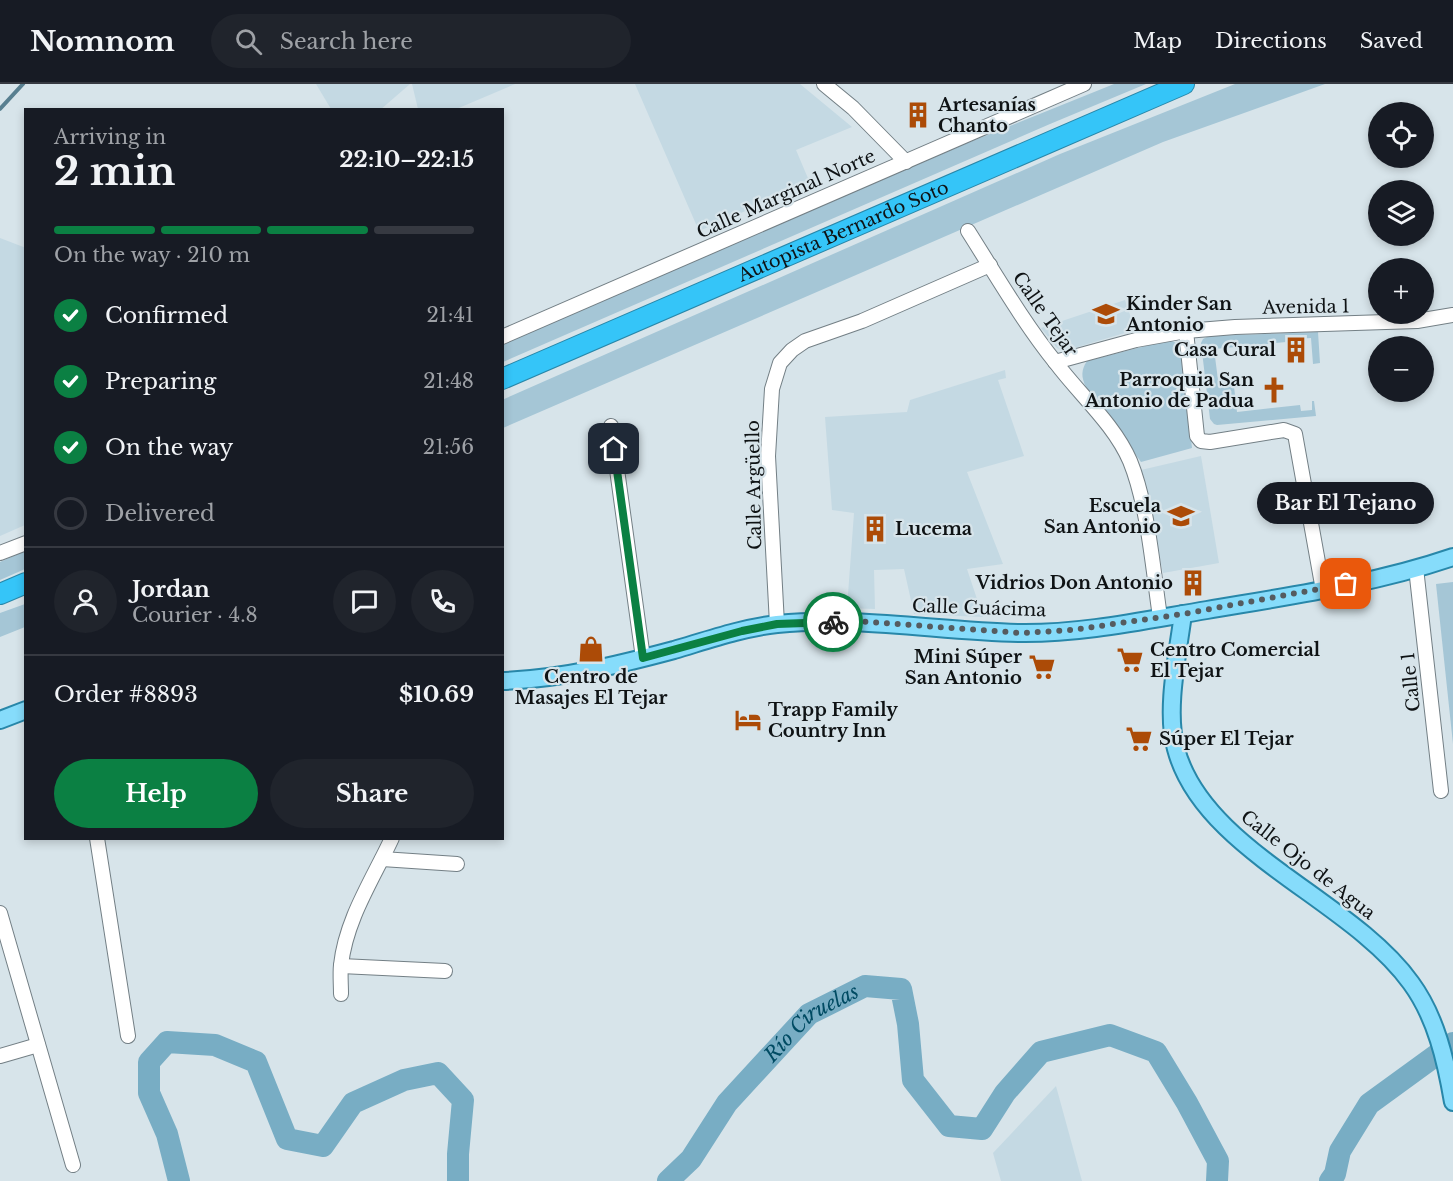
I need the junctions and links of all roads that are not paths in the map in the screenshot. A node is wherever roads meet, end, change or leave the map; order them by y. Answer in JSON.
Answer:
{"nodes":[{"id":1,"x":824,"y":84,"type":"edge"},
{"id":2,"x":1084,"y":84,"type":"edge"},
{"id":3,"x":1184,"y":84,"type":"edge"},
{"id":4,"x":906,"y":162,"type":"junction"},
{"id":5,"x":968,"y":231,"type":"dead end"},
{"id":6,"x":990,"y":265,"type":"junction"},
{"id":7,"x":1453,"y":315,"type":"edge"},
{"id":8,"x":1186,"y":331,"type":"junction"},
{"id":9,"x":504,"y":336,"type":"edge"},
{"id":10,"x":1055,"y":362,"type":"junction"},
{"id":11,"x":504,"y":379,"type":"edge"},
{"id":12,"x":611,"y":426,"type":"dead end"},
{"id":13,"x":24,"y":544,"type":"edge"},
{"id":14,"x":0,"y":554,"type":"edge"},
{"id":15,"x":1453,"y":557,"type":"edge"},
{"id":16,"x":1453,"y":562,"type":"edge"},
{"id":17,"x":1424,"y":566,"type":"junction"},
{"id":18,"x":24,"y":584,"type":"edge"},
{"id":19,"x":1323,"y":590,"type":"junction"},
{"id":20,"x":0,"y":594,"type":"edge"},
{"id":21,"x":1183,"y":614,"type":"junction"},
{"id":22,"x":1160,"y":617,"type":"junction"},
{"id":23,"x":777,"y":624,"type":"junction"},
{"id":24,"x":643,"y":658,"type":"junction"},
{"id":25,"x":504,"y":681,"type":"edge"},
{"id":26,"x":24,"y":711,"type":"edge"},
{"id":27,"x":0,"y":720,"type":"edge"},
{"id":28,"x":1453,"y":762,"type":"edge"},
{"id":29,"x":1438,"y":763,"type":"junction"},
{"id":30,"x":1441,"y":791,"type":"dead end"},
{"id":31,"x":97,"y":840,"type":"edge"},
{"id":32,"x":391,"y":840,"type":"edge"},
{"id":33,"x":382,"y":859,"type":"junction"},
{"id":34,"x":457,"y":864,"type":"dead end"},
{"id":35,"x":0,"y":913,"type":"edge"},
{"id":36,"x":341,"y":966,"type":"junction"},
{"id":37,"x":444,"y":971,"type":"dead end"},
{"id":38,"x":341,"y":994,"type":"dead end"},
{"id":39,"x":128,"y":1036,"type":"dead end"},
{"id":40,"x":38,"y":1045,"type":"junction"},
{"id":41,"x":0,"y":1056,"type":"edge"},
{"id":42,"x":1453,"y":1102,"type":"edge"},
{"id":43,"x":73,"y":1165,"type":"dead end"}],
"edges":[{"from":1,"to":4,"type":"street"},
{"from":2,"to":4,"type":"street","name":"Calle Marginal Norte"},
{"from":3,"to":11,"type":"highway","name":"Autopista Bernardo Soto"},
{"from":4,"to":9,"type":"street","name":"Calle Marginal Norte"},
{"from":5,"to":6,"type":"street","name":"Calle Tejar"},
{"from":6,"to":10,"type":"street","name":"Calle Tejar"},
{"from":6,"to":23,"type":"street","name":"Calle Argüello"},
{"from":7,"to":8,"type":"street","name":"Avenida 1"},
{"from":8,"to":10,"type":"street","name":"Avenida 1"},
{"from":8,"to":19,"type":"street"},
{"from":10,"to":22,"type":"street","name":"Calle Tejar"},
{"from":12,"to":24,"type":"street"},
{"from":13,"to":14,"type":"street"},
{"from":15,"to":17,"type":"main road","name":"Calle Guácima"},
{"from":16,"to":17,"type":"main road"},
{"from":17,"to":19,"type":"main road","name":"Calle Guácima"},
{"from":17,"to":29,"type":"street","name":"Calle 1"},
{"from":18,"to":20,"type":"highway"},
{"from":19,"to":21,"type":"main road","name":"Calle Guácima"},
{"from":21,"to":22,"type":"main road","name":"Calle Guácima"},
{"from":21,"to":42,"type":"main road","name":"Calle Ojo de Agua"},
{"from":22,"to":23,"type":"main road","name":"Calle Guácima"},
{"from":23,"to":24,"type":"main road","name":"Calle Guácima"},
{"from":24,"to":25,"type":"main road","name":"Calle Guácima"},
{"from":26,"to":27,"type":"main road"},
{"from":28,"to":29,"type":"street"},
{"from":29,"to":30,"type":"street","name":"Calle 1"},
{"from":31,"to":39,"type":"street"},
{"from":32,"to":33,"type":"street"},
{"from":33,"to":34,"type":"street"},
{"from":33,"to":36,"type":"street"},
{"from":35,"to":40,"type":"street"},
{"from":36,"to":37,"type":"street"},
{"from":36,"to":38,"type":"street"},
{"from":40,"to":41,"type":"street"},
{"from":40,"to":43,"type":"street"}]}
